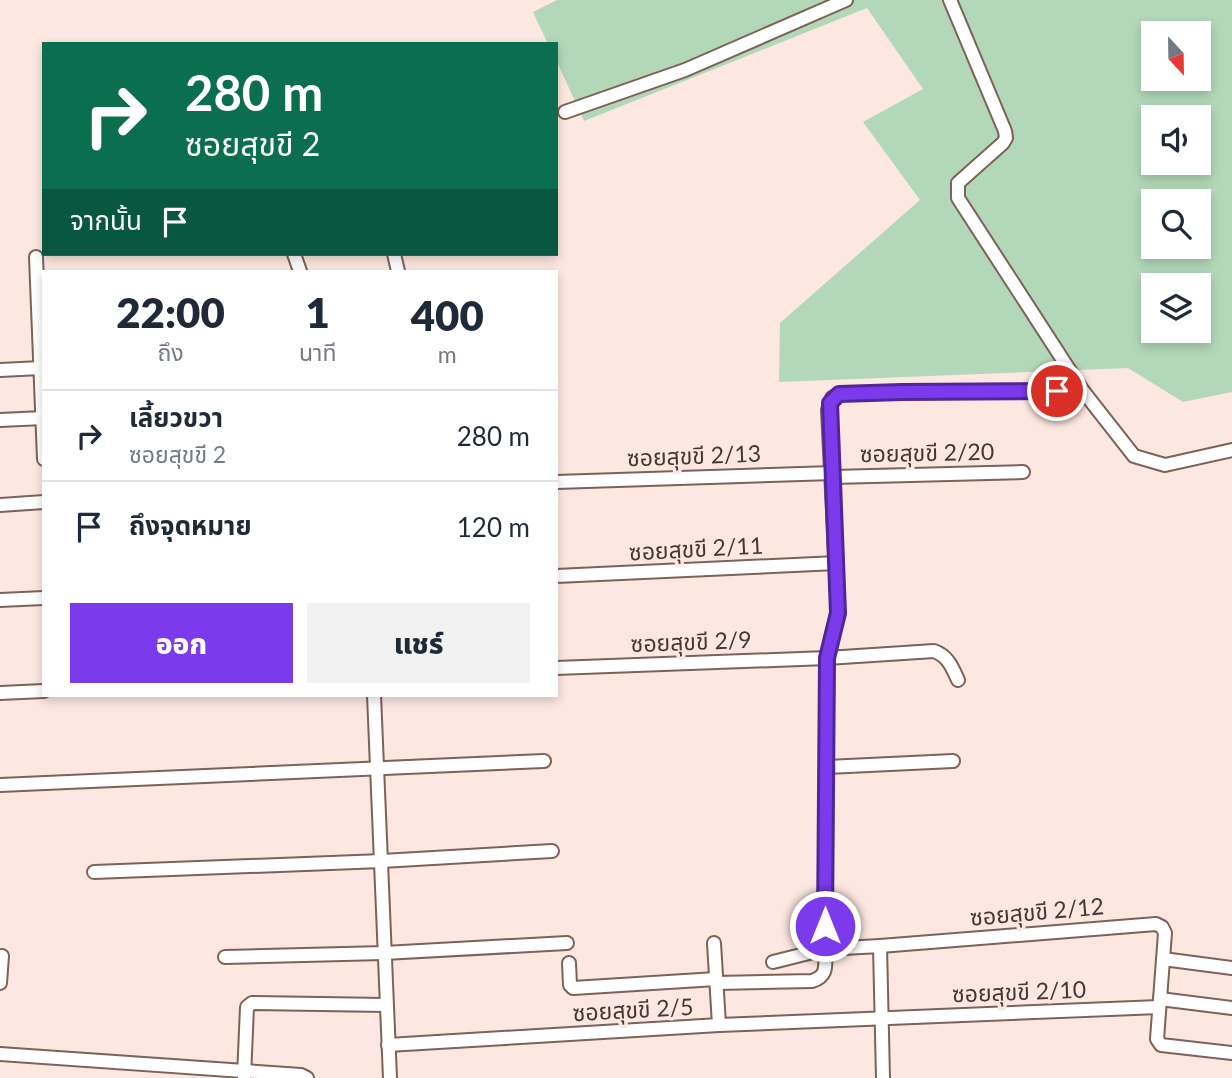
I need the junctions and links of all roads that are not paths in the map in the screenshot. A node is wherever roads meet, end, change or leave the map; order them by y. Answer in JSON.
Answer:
{"nodes":[{"id":1,"x":846,"y":0,"type":"edge"},
{"id":2,"x":950,"y":0,"type":"edge"},
{"id":3,"x":565,"y":112,"type":"dead end"},
{"id":4,"x":36,"y":257,"type":"dead end"},
{"id":5,"x":42,"y":324,"type":"edge"},
{"id":6,"x":41,"y":369,"type":"junction"},
{"id":7,"x":0,"y":370,"type":"edge"},
{"id":8,"x":1083,"y":391,"type":"junction"},
{"id":9,"x":42,"y":394,"type":"edge"},
{"id":10,"x":42,"y":418,"type":"edge"},
{"id":11,"x":0,"y":420,"type":"edge"},
{"id":12,"x":1232,"y":450,"type":"edge"},
{"id":13,"x":1023,"y":472,"type":"dead end"},
{"id":14,"x":833,"y":475,"type":"junction"},
{"id":15,"x":558,"y":482,"type":"edge"},
{"id":16,"x":42,"y":502,"type":"edge"},
{"id":17,"x":0,"y":505,"type":"edge"},
{"id":18,"x":837,"y":563,"type":"junction"},
{"id":19,"x":558,"y":576,"type":"edge"},
{"id":20,"x":42,"y":598,"type":"edge"},
{"id":21,"x":0,"y":600,"type":"edge"},
{"id":22,"x":827,"y":658,"type":"junction"},
{"id":23,"x":558,"y":668,"type":"edge"},
{"id":24,"x":958,"y":680,"type":"dead end"},
{"id":25,"x":42,"y":691,"type":"edge"},
{"id":26,"x":0,"y":693,"type":"edge"},
{"id":27,"x":373,"y":697,"type":"edge"},
{"id":28,"x":544,"y":761,"type":"dead end"},
{"id":29,"x":953,"y":761,"type":"dead end"},
{"id":30,"x":827,"y":767,"type":"junction"},
{"id":31,"x":377,"y":768,"type":"junction"},
{"id":32,"x":0,"y":785,"type":"edge"},
{"id":33,"x":552,"y":850,"type":"dead end"},
{"id":34,"x":382,"y":861,"type":"junction"},
{"id":35,"x":94,"y":872,"type":"dead end"},
{"id":36,"x":567,"y":943,"type":"dead end"},
{"id":37,"x":714,"y":943,"type":"dead end"},
{"id":38,"x":880,"y":946,"type":"junction"},
{"id":39,"x":825,"y":949,"type":"junction"},
{"id":40,"x":384,"y":953,"type":"junction"},
{"id":41,"x":2,"y":956,"type":"dead end"},
{"id":42,"x":225,"y":957,"type":"dead end"},
{"id":43,"x":1163,"y":959,"type":"junction"},
{"id":44,"x":772,"y":962,"type":"dead end"},
{"id":45,"x":569,"y":963,"type":"dead end"},
{"id":46,"x":1232,"y":968,"type":"edge"},
{"id":47,"x":716,"y":981,"type":"junction"},
{"id":48,"x":0,"y":983,"type":"edge"},
{"id":49,"x":1160,"y":1003,"type":"junction"},
{"id":50,"x":386,"y":1004,"type":"junction"},
{"id":51,"x":1232,"y":1007,"type":"edge"},
{"id":52,"x":881,"y":1019,"type":"junction"},
{"id":53,"x":719,"y":1026,"type":"junction"},
{"id":54,"x":388,"y":1045,"type":"junction"},
{"id":55,"x":1232,"y":1053,"type":"edge"},
{"id":56,"x":0,"y":1054,"type":"edge"},
{"id":57,"x":244,"y":1074,"type":"edge"},
{"id":58,"x":307,"y":1078,"type":"edge"},
{"id":59,"x":390,"y":1078,"type":"edge"},
{"id":60,"x":883,"y":1078,"type":"edge"}],
"edges":[{"from":1,"to":3,"type":"street"},
{"from":2,"to":8,"type":"street"},
{"from":4,"to":5,"type":"street"},
{"from":5,"to":6,"type":"street"},
{"from":6,"to":7,"type":"street"},
{"from":6,"to":9,"type":"street"},
{"from":8,"to":12,"type":"street"},
{"from":8,"to":14,"type":"street"},
{"from":10,"to":11,"type":"street"},
{"from":13,"to":14,"type":"street","name":"ซอยสุขขี 2/20"},
{"from":14,"to":15,"type":"street","name":"ซอยสุขขี 2/13"},
{"from":14,"to":18,"type":"street"},
{"from":16,"to":17,"type":"street"},
{"from":18,"to":19,"type":"street","name":"ซอยสุขขี 2/11"},
{"from":18,"to":22,"type":"street"},
{"from":20,"to":21,"type":"street"},
{"from":22,"to":23,"type":"street","name":"ซอยสุขขี 2/9"},
{"from":22,"to":24,"type":"street","name":"ซอยสุขขี 2/9"},
{"from":22,"to":30,"type":"street"},
{"from":25,"to":26,"type":"street"},
{"from":27,"to":31,"type":"street"},
{"from":28,"to":31,"type":"street"},
{"from":29,"to":30,"type":"street"},
{"from":30,"to":39,"type":"street"},
{"from":31,"to":32,"type":"street"},
{"from":31,"to":34,"type":"street"},
{"from":33,"to":34,"type":"street"},
{"from":34,"to":35,"type":"street"},
{"from":34,"to":40,"type":"street"},
{"from":36,"to":40,"type":"street"},
{"from":37,"to":47,"type":"street"},
{"from":38,"to":39,"type":"street","name":"ซอยสุขขี 2/12"},
{"from":38,"to":43,"type":"street","name":"ซอยสุขขี 2/12"},
{"from":38,"to":52,"type":"street"},
{"from":39,"to":44,"type":"street","name":"ซอยสุขขี 2/12"},
{"from":39,"to":47,"type":"street"},
{"from":40,"to":42,"type":"street"},
{"from":40,"to":50,"type":"street"},
{"from":41,"to":48,"type":"street"},
{"from":43,"to":46,"type":"street"},
{"from":43,"to":49,"type":"street","name":"ซอยสุขขี 2/12"},
{"from":45,"to":47,"type":"street"},
{"from":47,"to":53,"type":"street"},
{"from":49,"to":51,"type":"street","name":"ซอยสุขขี 2/10"},
{"from":49,"to":52,"type":"street","name":"ซอยสุขขี 2/10"},
{"from":49,"to":55,"type":"street","name":"ซอยสุขขี 2/12"},
{"from":50,"to":54,"type":"street"},
{"from":50,"to":57,"type":"street"},
{"from":52,"to":53,"type":"street","name":"ซอยสุขขี 2/5"},
{"from":52,"to":60,"type":"street"},
{"from":53,"to":54,"type":"street","name":"ซอยสุขขี 2/5"},
{"from":54,"to":59,"type":"street"},
{"from":56,"to":57,"type":"street"},
{"from":57,"to":58,"type":"street"}]}
